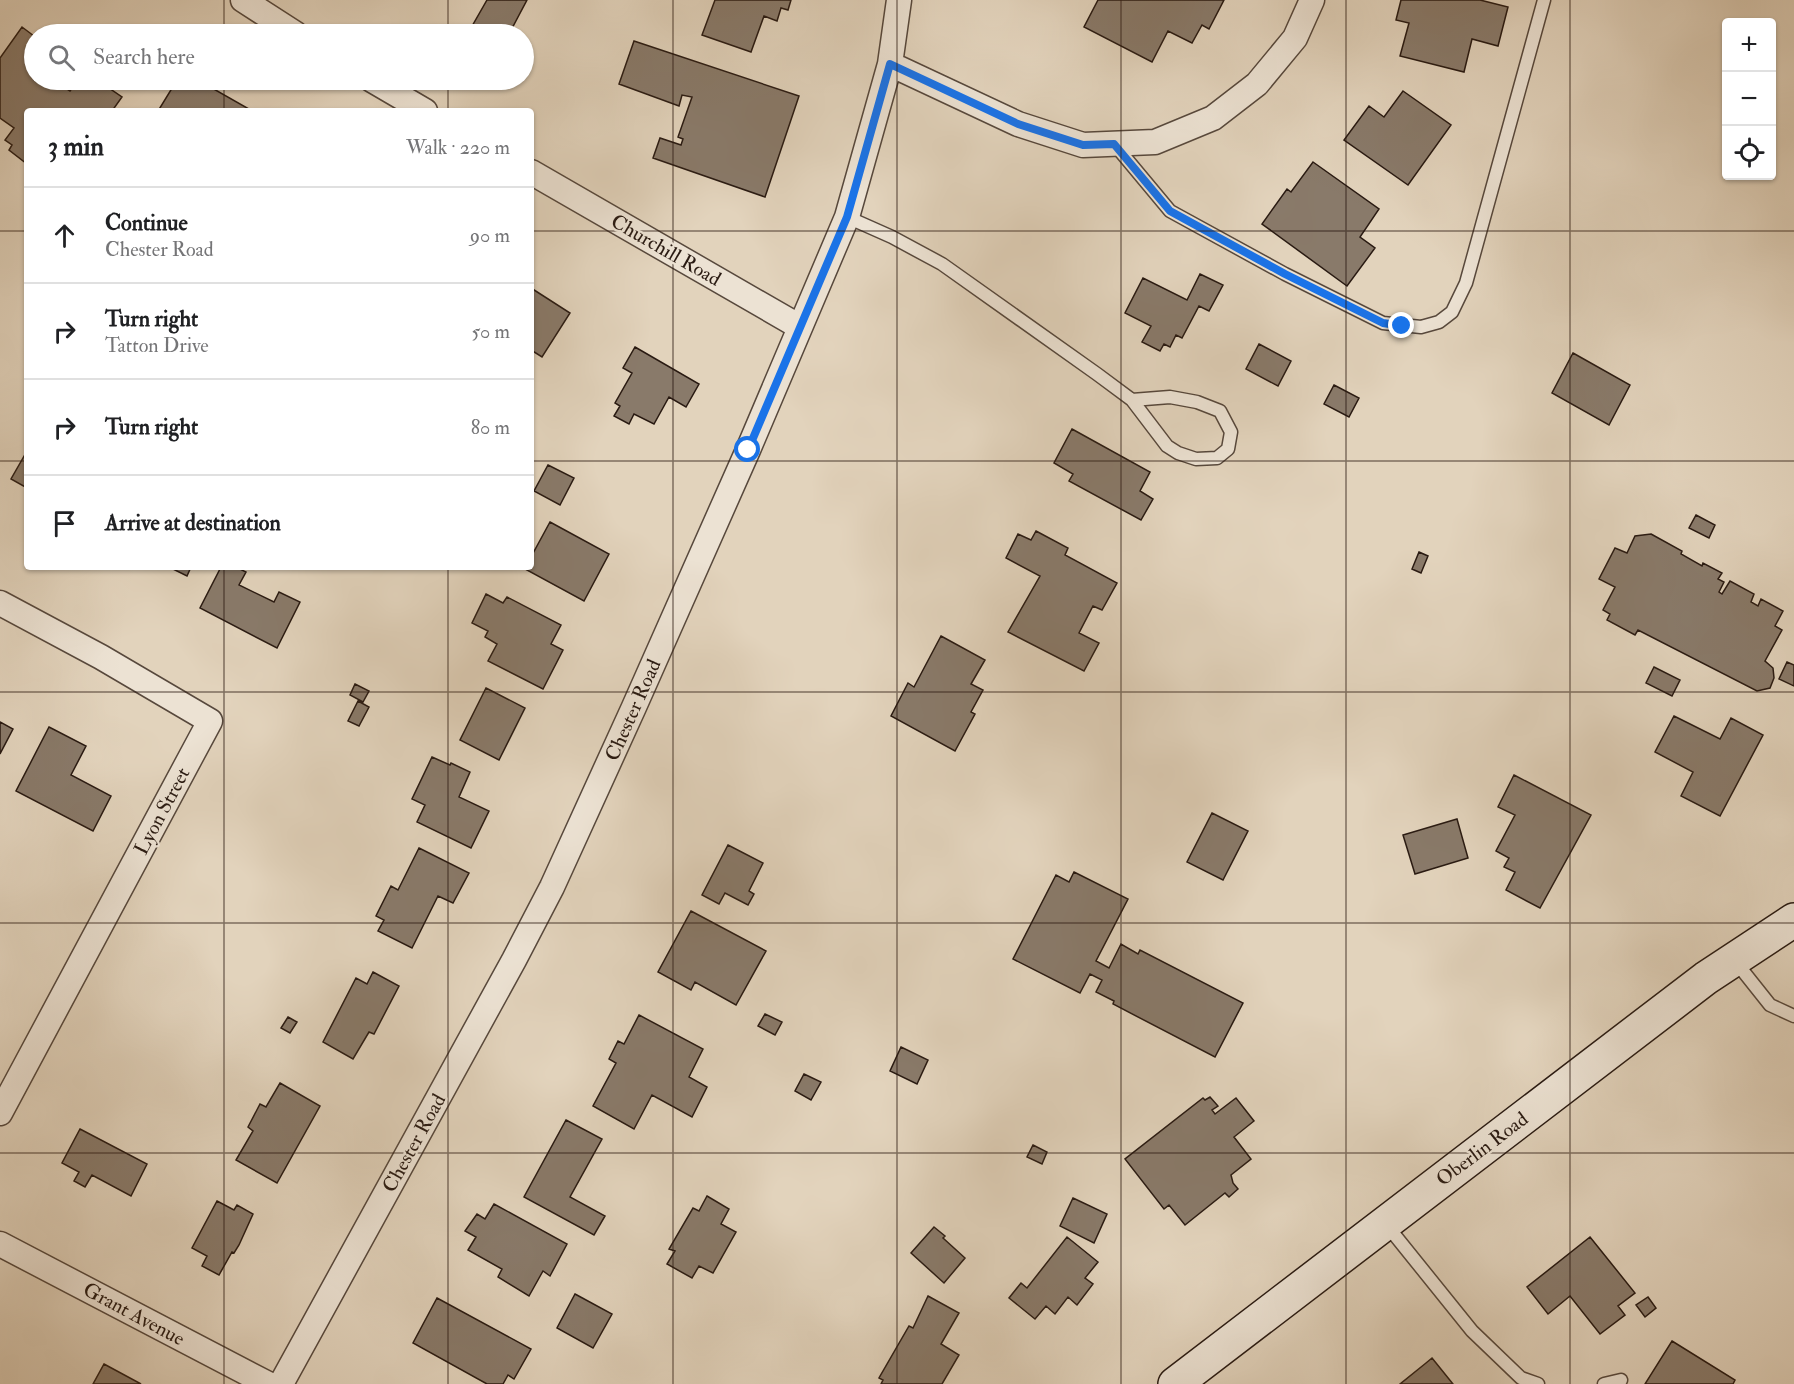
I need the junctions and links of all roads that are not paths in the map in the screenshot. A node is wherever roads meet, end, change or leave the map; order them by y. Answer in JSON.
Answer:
{"nodes":[{"id":1,"x":243,"y":0,"type":"edge"},
{"id":2,"x":899,"y":0,"type":"edge"},
{"id":3,"x":1312,"y":0,"type":"edge"},
{"id":4,"x":1544,"y":0,"type":"edge"},
{"id":5,"x":280,"y":24,"type":"edge"},
{"id":6,"x":890,"y":64,"type":"junction"},
{"id":7,"x":389,"y":90,"type":"edge"},
{"id":8,"x":420,"y":108,"type":"edge"},
{"id":9,"x":1114,"y":144,"type":"junction"},
{"id":10,"x":534,"y":174,"type":"edge"},
{"id":11,"x":847,"y":217,"type":"junction"},
{"id":12,"x":800,"y":327,"type":"junction"},
{"id":13,"x":1132,"y":400,"type":"junction"},
{"id":14,"x":0,"y":603,"type":"edge"},
{"id":15,"x":1794,"y":920,"type":"edge"},
{"id":16,"x":1734,"y":960,"type":"junction"},
{"id":17,"x":1794,"y":1016,"type":"edge"},
{"id":18,"x":0,"y":1113,"type":"edge"},
{"id":19,"x":1385,"y":1222,"type":"junction"},
{"id":20,"x":0,"y":1244,"type":"edge"},
{"id":21,"x":1621,"y":1380,"type":"dead end"},
{"id":22,"x":268,"y":1384,"type":"edge"},
{"id":23,"x":281,"y":1384,"type":"edge"},
{"id":24,"x":1175,"y":1384,"type":"edge"},
{"id":25,"x":1538,"y":1384,"type":"edge"},
{"id":26,"x":1604,"y":1384,"type":"edge"}],
"edges":[{"from":1,"to":5,"type":"street"},
{"from":2,"to":6,"type":"street","name":"Chester Road"},
{"from":3,"to":9,"type":"street"},
{"from":4,"to":9,"type":"lane"},
{"from":6,"to":9,"type":"street"},
{"from":6,"to":11,"type":"street","name":"Chester Road"},
{"from":7,"to":8,"type":"street"},
{"from":10,"to":12,"type":"street","name":"Churchill Road"},
{"from":11,"to":12,"type":"street","name":"Chester Road"},
{"from":11,"to":13,"type":"lane"},
{"from":12,"to":23,"type":"street","name":"Chester Road"},
{"from":13,"to":13,"type":"lane"},
{"from":14,"to":18,"type":"street","name":"Lyon Street"},
{"from":15,"to":16,"type":"main road","name":"Oberlin Road"},
{"from":16,"to":17,"type":"lane"},
{"from":16,"to":19,"type":"main road","name":"Oberlin Road"},
{"from":19,"to":24,"type":"main road","name":"Oberlin Road"},
{"from":19,"to":25,"type":"lane"},
{"from":20,"to":22,"type":"street","name":"Grant Avenue"},
{"from":21,"to":26,"type":"lane"}]}
